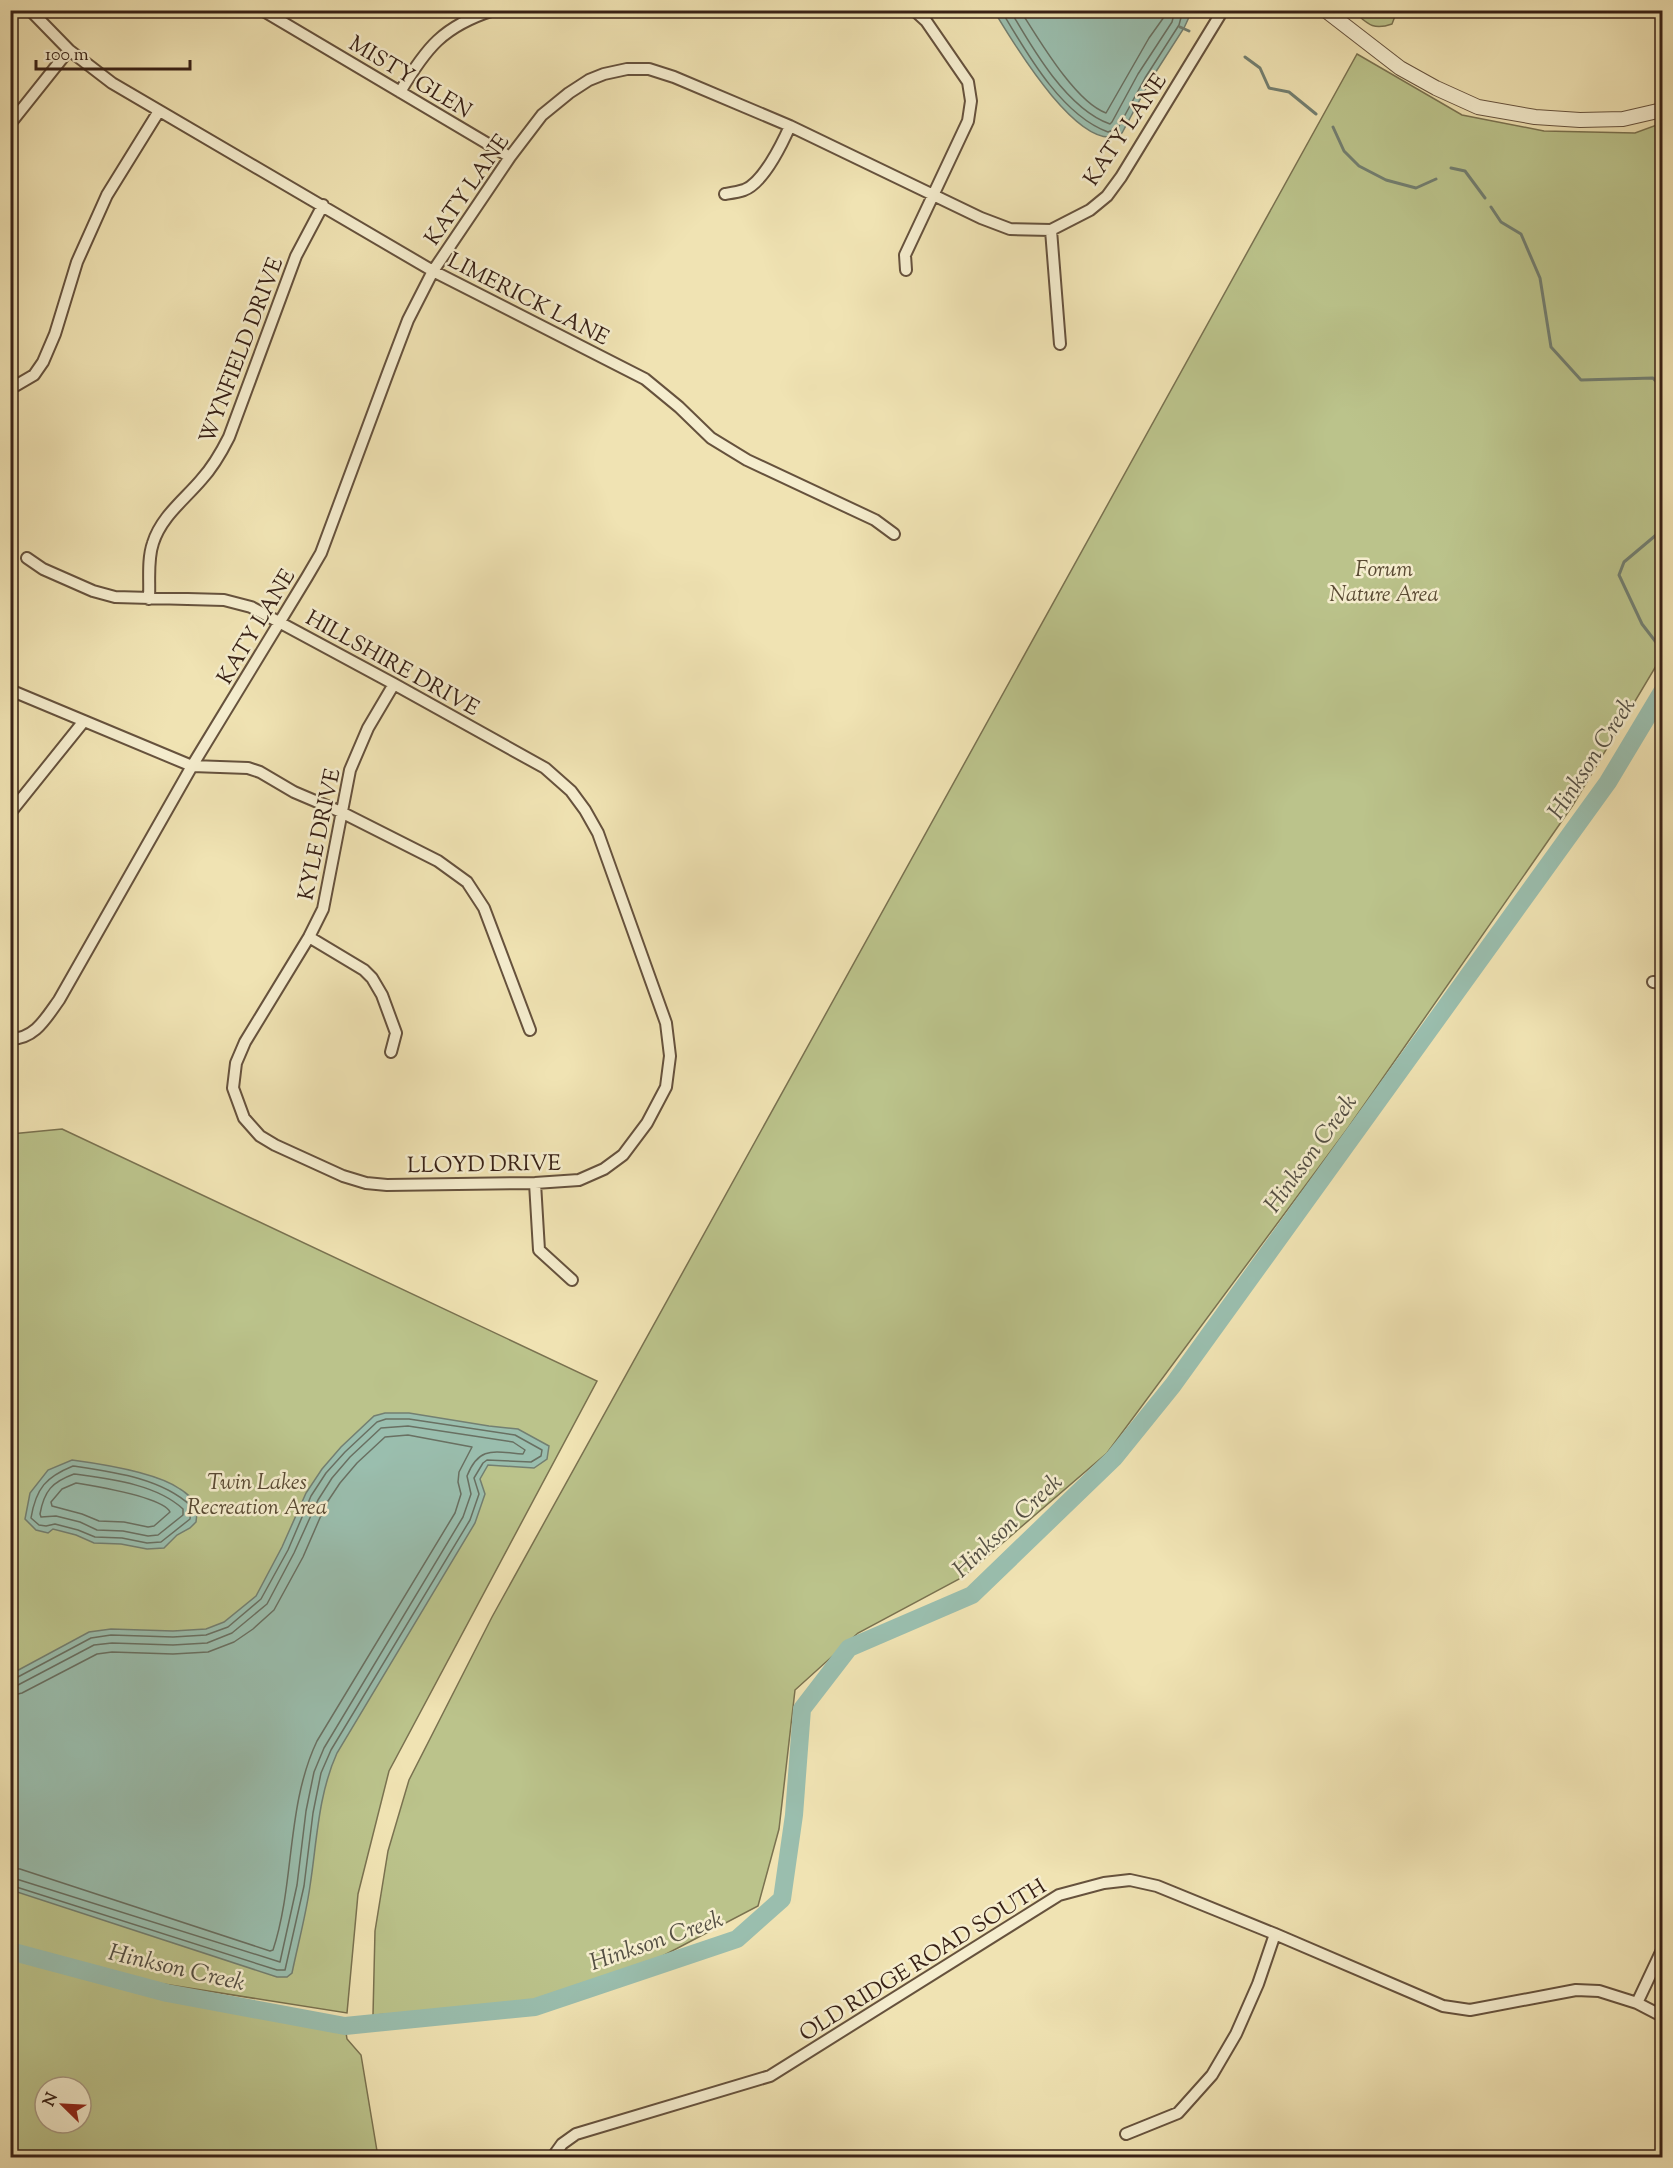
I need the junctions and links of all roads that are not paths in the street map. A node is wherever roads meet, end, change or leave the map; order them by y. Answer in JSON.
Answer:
{"nodes":[{"id":1,"x":30,"y":10,"type":"edge"},
{"id":2,"x":262,"y":10,"type":"edge"},
{"id":3,"x":494,"y":10,"type":"edge"},
{"id":4,"x":914,"y":10,"type":"edge"},
{"id":5,"x":1223,"y":10,"type":"edge"},
{"id":6,"x":1325,"y":10,"type":"edge"},
{"id":7,"x":69,"y":50,"type":"junction"},
{"id":8,"x":400,"y":92,"type":"junction"},
{"id":9,"x":1662,"y":110,"type":"edge"},
{"id":10,"x":159,"y":111,"type":"junction"},
{"id":11,"x":10,"y":124,"type":"edge"},
{"id":12,"x":790,"y":126,"type":"junction"},
{"id":13,"x":510,"y":157,"type":"junction"},
{"id":14,"x":725,"y":194,"type":"dead end"},
{"id":15,"x":935,"y":194,"type":"junction"},
{"id":16,"x":323,"y":205,"type":"junction"},
{"id":17,"x":1052,"y":230,"type":"junction"},
{"id":18,"x":906,"y":270,"type":"dead end"},
{"id":19,"x":433,"y":271,"type":"junction"},
{"id":20,"x":1059,"y":344,"type":"dead end"},
{"id":21,"x":10,"y":388,"type":"edge"},
{"id":22,"x":894,"y":534,"type":"dead end"},
{"id":23,"x":27,"y":558,"type":"dead end"},
{"id":24,"x":149,"y":599,"type":"junction"},
{"id":25,"x":280,"y":623,"type":"junction"},
{"id":26,"x":394,"y":684,"type":"junction"},
{"id":27,"x":10,"y":690,"type":"edge"},
{"id":28,"x":84,"y":721,"type":"junction"},
{"id":29,"x":192,"y":766,"type":"junction"},
{"id":30,"x":571,"y":791,"type":"joint"},
{"id":31,"x":341,"y":812,"type":"junction"},
{"id":32,"x":10,"y":813,"type":"edge"},
{"id":33,"x":309,"y":937,"type":"junction"},
{"id":34,"x":530,"y":1030,"type":"dead end"},
{"id":35,"x":10,"y":1039,"type":"edge"},
{"id":36,"x":391,"y":1052,"type":"dead end"},
{"id":37,"x":233,"y":1088,"type":"joint"},
{"id":38,"x":536,"y":1183,"type":"junction"},
{"id":39,"x":572,"y":1280,"type":"dead end"},
{"id":40,"x":1275,"y":1934,"type":"junction"},
{"id":41,"x":1662,"y":1950,"type":"edge"},
{"id":42,"x":1637,"y":2003,"type":"junction"},
{"id":43,"x":1662,"y":2016,"type":"edge"},
{"id":44,"x":1126,"y":2134,"type":"dead end"},
{"id":45,"x":552,"y":2157,"type":"edge"}],
"edges":[{"from":1,"to":7,"type":"street","name":"LIMERICK LANE"},
{"from":2,"to":8,"type":"street","name":"MISTY GLEN"},
{"from":3,"to":8,"type":"street"},
{"from":4,"to":15,"type":"street"},
{"from":5,"to":17,"type":"street","name":"KATY LANE"},
{"from":6,"to":9,"type":"street"},
{"from":7,"to":10,"type":"street","name":"LIMERICK LANE"},
{"from":7,"to":11,"type":"street"},
{"from":8,"to":13,"type":"street","name":"MISTY GLEN"},
{"from":10,"to":16,"type":"street","name":"LIMERICK LANE"},
{"from":10,"to":21,"type":"street"},
{"from":12,"to":13,"type":"street","name":"KATY LANE"},
{"from":12,"to":14,"type":"street"},
{"from":12,"to":15,"type":"street","name":"KATY LANE"},
{"from":13,"to":19,"type":"street","name":"KATY LANE"},
{"from":15,"to":17,"type":"street","name":"KATY LANE"},
{"from":15,"to":18,"type":"street"},
{"from":16,"to":19,"type":"street","name":"LIMERICK LANE"},
{"from":16,"to":24,"type":"street","name":"WYNFIELD DRIVE"},
{"from":17,"to":20,"type":"street"},
{"from":19,"to":22,"type":"street","name":"LIMERICK LANE"},
{"from":19,"to":25,"type":"street","name":"KATY LANE"},
{"from":23,"to":24,"type":"street","name":"HILLSHIRE DRIVE"},
{"from":24,"to":25,"type":"street","name":"HILLSHIRE DRIVE"},
{"from":25,"to":26,"type":"street","name":"HILLSHIRE DRIVE"},
{"from":25,"to":29,"type":"street","name":"KATY LANE"},
{"from":26,"to":30,"type":"street","name":"HILLSHIRE DRIVE"},
{"from":26,"to":31,"type":"street","name":"KYLE DRIVE"},
{"from":27,"to":28,"type":"street"},
{"from":28,"to":29,"type":"street"},
{"from":28,"to":32,"type":"street"},
{"from":29,"to":31,"type":"street"},
{"from":29,"to":35,"type":"street","name":"KATY LANE"},
{"from":30,"to":38,"type":"street","name":"LLOYD DRIVE"},
{"from":31,"to":33,"type":"street","name":"KYLE DRIVE"},
{"from":31,"to":34,"type":"street"},
{"from":33,"to":36,"type":"street"},
{"from":33,"to":37,"type":"street","name":"KYLE DRIVE"},
{"from":37,"to":38,"type":"street","name":"LLOYD DRIVE"},
{"from":38,"to":39,"type":"street"},
{"from":40,"to":42,"type":"street","name":"OLD RIDGE ROAD SOUTH"},
{"from":40,"to":44,"type":"street"},
{"from":40,"to":45,"type":"street","name":"OLD RIDGE ROAD SOUTH"},
{"from":41,"to":42,"type":"street"},
{"from":42,"to":43,"type":"street","name":"OLD RIDGE ROAD SOUTH"}]}
